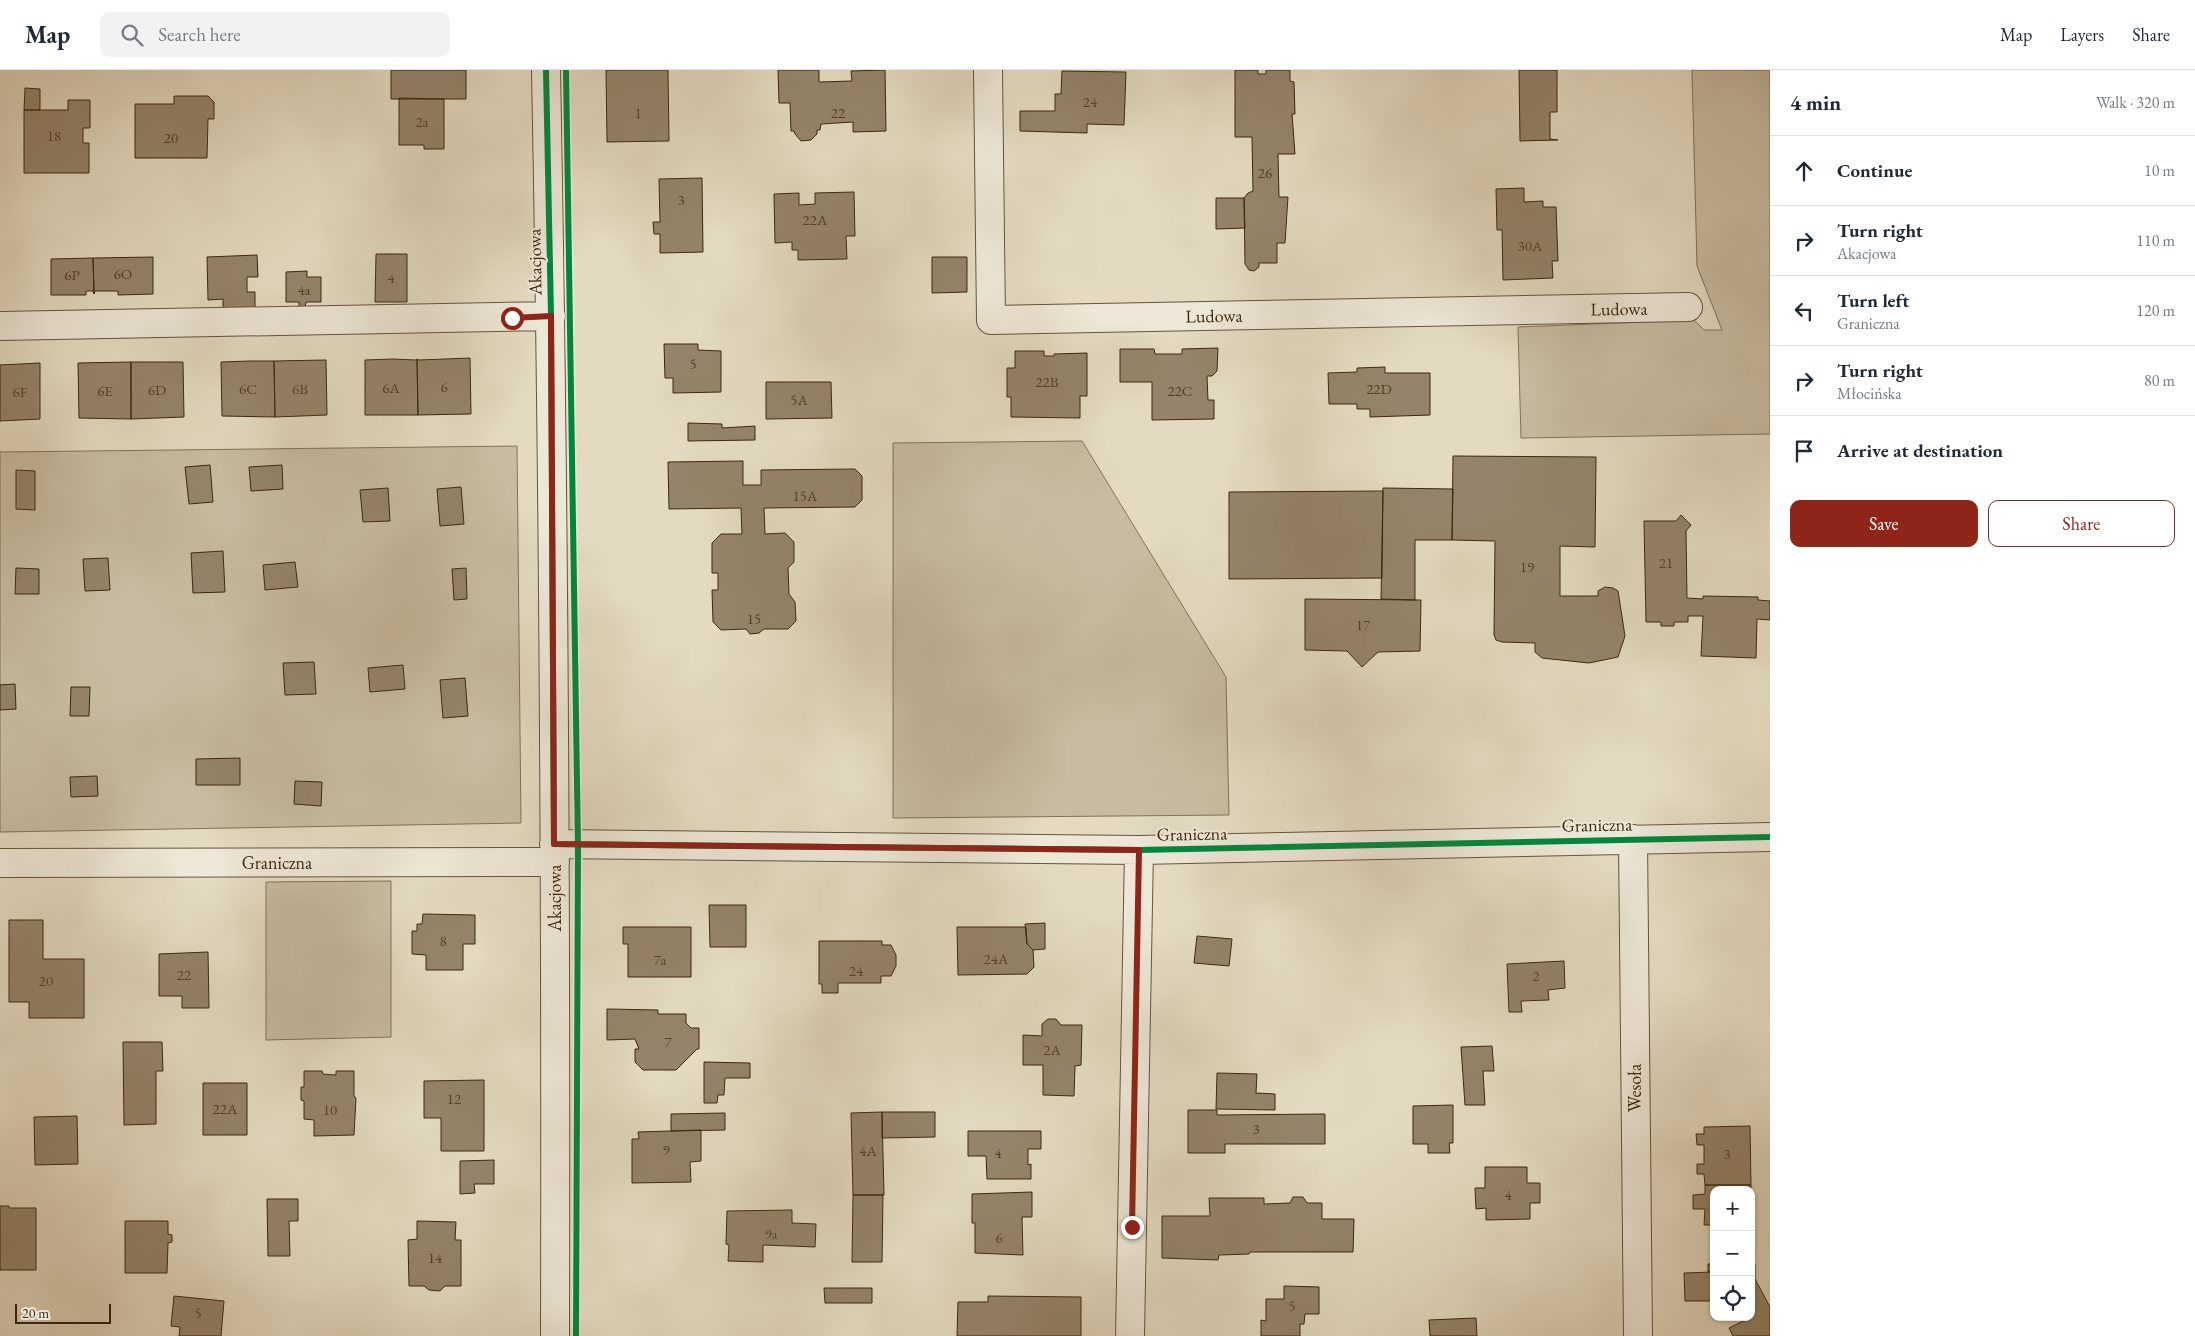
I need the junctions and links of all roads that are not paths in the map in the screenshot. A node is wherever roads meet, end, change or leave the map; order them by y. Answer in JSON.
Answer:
{"nodes":[{"id":1,"x":546,"y":70,"type":"edge"},
{"id":2,"x":988,"y":70,"type":"edge"},
{"id":3,"x":1688,"y":307,"type":"dead end"},
{"id":4,"x":551,"y":316,"type":"junction"},
{"id":5,"x":0,"y":326,"type":"edge"},
{"id":6,"x":1770,"y":837,"type":"edge"},
{"id":7,"x":1633,"y":839,"type":"junction"},
{"id":8,"x":1139,"y":850,"type":"junction"},
{"id":9,"x":554,"y":853,"type":"junction"},
{"id":10,"x":0,"y":863,"type":"edge"},
{"id":11,"x":555,"y":1336,"type":"edge"},
{"id":12,"x":1130,"y":1336,"type":"edge"},
{"id":13,"x":1638,"y":1336,"type":"edge"}],
"edges":[{"from":1,"to":4,"type":"street","name":"Akacjowa"},
{"from":2,"to":3,"type":"street","name":"Ludowa"},
{"from":4,"to":5,"type":"street"},
{"from":4,"to":9,"type":"street","name":"Akacjowa"},
{"from":6,"to":7,"type":"street","name":"Graniczna"},
{"from":7,"to":8,"type":"street","name":"Graniczna"},
{"from":7,"to":13,"type":"street","name":"Wesoła"},
{"from":8,"to":9,"type":"street","name":"Graniczna"},
{"from":8,"to":12,"type":"street"},
{"from":9,"to":10,"type":"street","name":"Graniczna"},
{"from":9,"to":11,"type":"street","name":"Akacjowa"}]}
